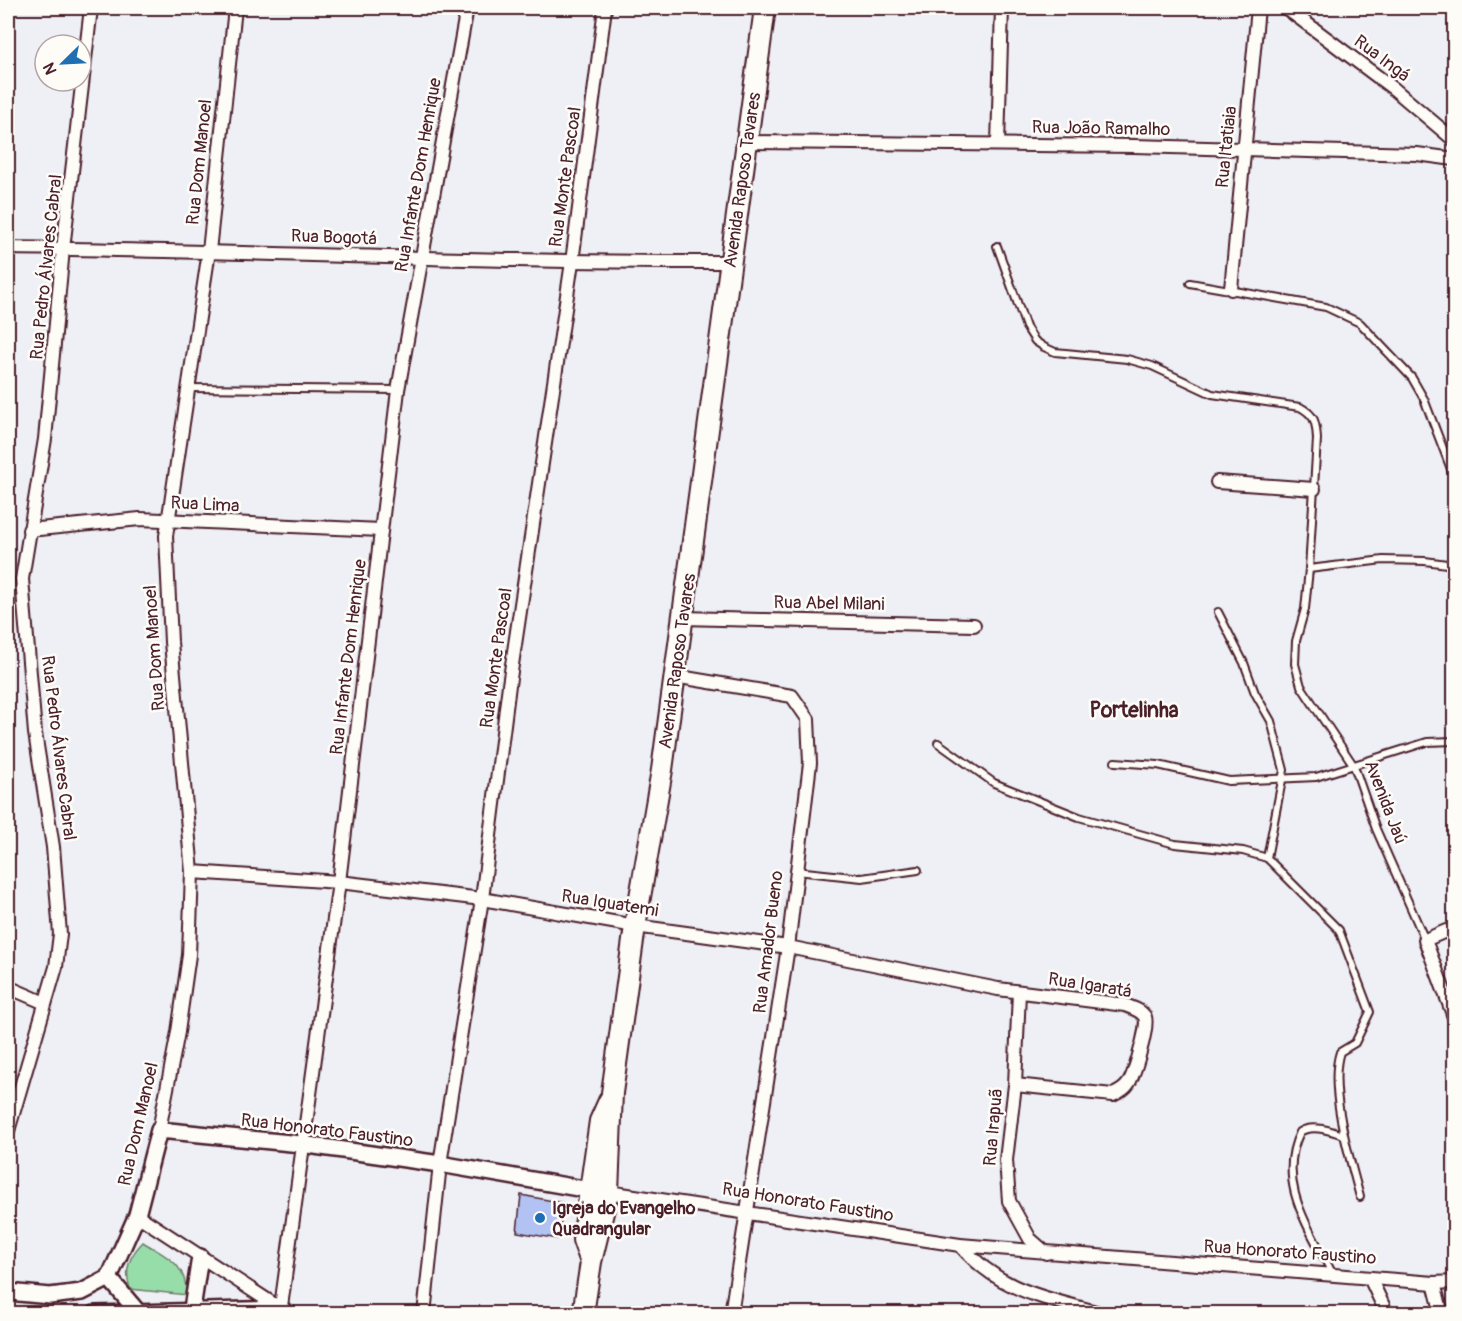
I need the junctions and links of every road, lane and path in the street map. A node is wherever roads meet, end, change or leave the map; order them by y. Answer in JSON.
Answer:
{"nodes":[{"id":1,"x":91,"y":8,"type":"edge"},
{"id":2,"x":235,"y":8,"type":"edge"},
{"id":3,"x":467,"y":8,"type":"edge"},
{"id":4,"x":605,"y":8,"type":"edge"},
{"id":5,"x":765,"y":8,"type":"edge"},
{"id":6,"x":1002,"y":8,"type":"edge"},
{"id":7,"x":1258,"y":8,"type":"edge"},
{"id":8,"x":1286,"y":8,"type":"edge"},
{"id":9,"x":1455,"y":140,"type":"edge"},
{"id":10,"x":747,"y":142,"type":"junction"},
{"id":11,"x":998,"y":144,"type":"junction"},
{"id":12,"x":1244,"y":150,"type":"junction"},
{"id":13,"x":1455,"y":159,"type":"edge"},
{"id":14,"x":998,"y":246,"type":"dead end"},
{"id":15,"x":8,"y":248,"type":"edge"},
{"id":16,"x":63,"y":249,"type":"junction"},
{"id":17,"x":210,"y":251,"type":"junction"},
{"id":18,"x":421,"y":258,"type":"junction"},
{"id":19,"x":572,"y":262,"type":"junction"},
{"id":20,"x":731,"y":262,"type":"junction"},
{"id":21,"x":1190,"y":283,"type":"dead end"},
{"id":22,"x":1231,"y":290,"type":"junction"},
{"id":23,"x":187,"y":388,"type":"junction"},
{"id":24,"x":398,"y":390,"type":"junction"},
{"id":25,"x":1455,"y":477,"type":"edge"},
{"id":26,"x":1216,"y":482,"type":"dead end"},
{"id":27,"x":1314,"y":489,"type":"junction"},
{"id":28,"x":168,"y":520,"type":"junction"},
{"id":29,"x":28,"y":530,"type":"junction"},
{"id":30,"x":381,"y":530,"type":"junction"},
{"id":31,"x":1455,"y":565,"type":"edge"},
{"id":32,"x":1309,"y":569,"type":"junction"},
{"id":33,"x":1218,"y":612,"type":"dead end"},
{"id":34,"x":682,"y":618,"type":"junction"},
{"id":35,"x":974,"y":625,"type":"dead end"},
{"id":36,"x":674,"y":676,"type":"junction"},
{"id":37,"x":1455,"y":741,"type":"edge"},
{"id":38,"x":938,"y":743,"type":"dead end"},
{"id":39,"x":1115,"y":762,"type":"dead end"},
{"id":40,"x":1354,"y":766,"type":"junction"},
{"id":41,"x":1281,"y":779,"type":"junction"},
{"id":42,"x":1267,"y":858,"type":"junction"},
{"id":43,"x":795,"y":870,"type":"junction"},
{"id":44,"x":918,"y":870,"type":"dead end"},
{"id":45,"x":192,"y":872,"type":"junction"},
{"id":46,"x":339,"y":882,"type":"junction"},
{"id":47,"x":483,"y":899,"type":"junction"},
{"id":48,"x":635,"y":926,"type":"junction"},
{"id":49,"x":1455,"y":933,"type":"edge"},
{"id":50,"x":1425,"y":940,"type":"junction"},
{"id":51,"x":788,"y":947,"type":"junction"},
{"id":52,"x":8,"y":987,"type":"edge"},
{"id":53,"x":1019,"y":992,"type":"junction"},
{"id":54,"x":45,"y":1003,"type":"junction"},
{"id":55,"x":1455,"y":1017,"type":"edge"},
{"id":56,"x":1015,"y":1085,"type":"junction"},
{"id":57,"x":159,"y":1130,"type":"junction"},
{"id":58,"x":8,"y":1131,"type":"edge"},
{"id":59,"x":1344,"y":1135,"type":"junction"},
{"id":60,"x":302,"y":1144,"type":"junction"},
{"id":61,"x":440,"y":1164,"type":"junction"},
{"id":62,"x":598,"y":1192,"type":"junction"},
{"id":63,"x":1360,"y":1197,"type":"dead end"},
{"id":64,"x":746,"y":1212,"type":"junction"},
{"id":65,"x":137,"y":1215,"type":"junction"},
{"id":66,"x":960,"y":1245,"type":"junction"},
{"id":67,"x":1046,"y":1253,"type":"junction"},
{"id":68,"x":200,"y":1257,"type":"junction"},
{"id":69,"x":1333,"y":1275,"type":"junction"},
{"id":70,"x":110,"y":1278,"type":"junction"},
{"id":71,"x":1370,"y":1278,"type":"junction"},
{"id":72,"x":1455,"y":1282,"type":"edge"},
{"id":73,"x":1434,"y":1283,"type":"junction"},
{"id":74,"x":8,"y":1292,"type":"edge"},
{"id":75,"x":192,"y":1310,"type":"junction"},
{"id":76,"x":137,"y":1311,"type":"junction"},
{"id":77,"x":283,"y":1312,"type":"edge"},
{"id":78,"x":95,"y":1314,"type":"edge"},
{"id":79,"x":424,"y":1314,"type":"edge"},
{"id":80,"x":583,"y":1314,"type":"edge"},
{"id":81,"x":731,"y":1314,"type":"edge"},
{"id":82,"x":1103,"y":1314,"type":"edge"},
{"id":83,"x":1387,"y":1314,"type":"edge"},
{"id":84,"x":1442,"y":1314,"type":"edge"}],
"edges":[{"from":1,"to":16,"type":"street","name":"Rua Pedro Álvares Cabral"},
{"from":2,"to":17,"type":"street","name":"Rua Dom Manoel"},
{"from":3,"to":18,"type":"street","name":"Rua Infante Dom Henrique"},
{"from":4,"to":19,"type":"street","name":"Rua Monte Pascoal"},
{"from":5,"to":10,"type":"main road","name":"Avenida Raposo Tavares"},
{"from":6,"to":11,"type":"street"},
{"from":7,"to":12,"type":"street","name":"Rua Itatiaia"},
{"from":8,"to":9,"type":"street","name":"Rua Ingá"},
{"from":10,"to":11,"type":"street","name":"Rua João Ramalho"},
{"from":10,"to":20,"type":"main road","name":"Avenida Raposo Tavares"},
{"from":11,"to":12,"type":"street","name":"Rua João Ramalho"},
{"from":12,"to":13,"type":"street","name":"Rua João Ramalho"},
{"from":12,"to":22,"type":"street","name":"Rua Itatiaia"},
{"from":14,"to":27,"type":"lane","name":"Avenida Jaú"},
{"from":15,"to":16,"type":"street","name":"Rua Bogotá"},
{"from":16,"to":17,"type":"street","name":"Rua Bogotá"},
{"from":16,"to":29,"type":"street","name":"Rua Pedro Álvares Cabral"},
{"from":17,"to":18,"type":"street","name":"Rua Bogotá"},
{"from":17,"to":23,"type":"street","name":"Rua Dom Manoel"},
{"from":18,"to":19,"type":"street","name":"Rua Bogotá"},
{"from":18,"to":24,"type":"street","name":"Rua Infante Dom Henrique"},
{"from":19,"to":20,"type":"street","name":"Rua Bogotá"},
{"from":19,"to":47,"type":"street","name":"Rua Monte Pascoal"},
{"from":20,"to":34,"type":"main road","name":"Avenida Raposo Tavares"},
{"from":21,"to":22,"type":"lane"},
{"from":22,"to":25,"type":"lane"},
{"from":23,"to":24,"type":"lane"},
{"from":23,"to":28,"type":"street","name":"Rua Dom Manoel"},
{"from":24,"to":30,"type":"street","name":"Rua Infante Dom Henrique"},
{"from":26,"to":27,"type":"street"},
{"from":27,"to":32,"type":"lane","name":"Avenida Jaú"},
{"from":28,"to":29,"type":"street","name":"Rua Lima"},
{"from":28,"to":30,"type":"street","name":"Rua Lima"},
{"from":28,"to":45,"type":"street","name":"Rua Dom Manoel"},
{"from":29,"to":54,"type":"street","name":"Rua Pedro Álvares Cabral"},
{"from":30,"to":46,"type":"street","name":"Rua Infante Dom Henrique"},
{"from":31,"to":32,"type":"lane"},
{"from":32,"to":40,"type":"lane","name":"Avenida Jaú"},
{"from":33,"to":41,"type":"lane"},
{"from":34,"to":35,"type":"street","name":"Rua Abel Milani"},
{"from":34,"to":36,"type":"main road","name":"Avenida Raposo Tavares"},
{"from":36,"to":43,"type":"street","name":"Rua Amador Bueno"},
{"from":36,"to":48,"type":"main road","name":"Avenida Raposo Tavares"},
{"from":37,"to":40,"type":"lane"},
{"from":38,"to":42,"type":"lane"},
{"from":39,"to":41,"type":"lane"},
{"from":40,"to":41,"type":"lane"},
{"from":40,"to":50,"type":"lane","name":"Avenida Jaú"},
{"from":41,"to":42,"type":"lane"},
{"from":42,"to":59,"type":"lane"},
{"from":43,"to":44,"type":"lane"},
{"from":43,"to":51,"type":"street","name":"Rua Amador Bueno"},
{"from":45,"to":46,"type":"street","name":"Rua Iguatemi"},
{"from":45,"to":57,"type":"street","name":"Rua Dom Manoel"},
{"from":46,"to":47,"type":"street","name":"Rua Iguatemi"},
{"from":46,"to":60,"type":"street","name":"Rua Infante Dom Henrique"},
{"from":47,"to":48,"type":"street","name":"Rua Iguatemi"},
{"from":47,"to":61,"type":"street","name":"Rua Monte Pascoal"},
{"from":48,"to":51,"type":"street","name":"Rua Iguatemi"},
{"from":48,"to":62,"type":"main road","name":"Avenida Raposo Tavares"},
{"from":49,"to":50,"type":"street"},
{"from":50,"to":55,"type":"street","name":"Avenida Jaú"},
{"from":51,"to":53,"type":"street","name":"Rua Iguatemi"},
{"from":51,"to":64,"type":"street","name":"Rua Amador Bueno"},
{"from":52,"to":54,"type":"street"},
{"from":53,"to":56,"type":"street","name":"Rua Irapuã"},
{"from":53,"to":56,"type":"street","name":"Rua Igaratá"},
{"from":54,"to":58,"type":"street","name":"Rua Pedro Álvares Cabral"},
{"from":56,"to":67,"type":"street","name":"Rua Irapuã"},
{"from":57,"to":60,"type":"street","name":"Rua Honorato Faustino"},
{"from":57,"to":65,"type":"street","name":"Rua Dom Manoel"},
{"from":59,"to":63,"type":"lane"},
{"from":59,"to":69,"type":"lane"},
{"from":60,"to":61,"type":"street","name":"Rua Honorato Faustino"},
{"from":60,"to":77,"type":"street","name":"Rua Infante Dom Henrique"},
{"from":61,"to":62,"type":"street","name":"Rua Honorato Faustino"},
{"from":61,"to":79,"type":"street","name":"Rua Monte Pascoal"},
{"from":62,"to":64,"type":"street","name":"Rua Honorato Faustino"},
{"from":62,"to":80,"type":"main road","name":"Avenida Raposo Tavares"},
{"from":64,"to":66,"type":"street","name":"Rua Honorato Faustino"},
{"from":64,"to":81,"type":"street","name":"Rua Amador Bueno"},
{"from":65,"to":68,"type":"street"},
{"from":65,"to":70,"type":"street","name":"Rua Dom Manoel"},
{"from":66,"to":67,"type":"street","name":"Rua Honorato Faustino"},
{"from":66,"to":82,"type":"street"},
{"from":67,"to":69,"type":"street","name":"Rua Honorato Faustino"},
{"from":68,"to":75,"type":"street"},
{"from":68,"to":77,"type":"street"},
{"from":69,"to":71,"type":"street","name":"Rua Honorato Faustino"},
{"from":70,"to":74,"type":"street"},
{"from":70,"to":76,"type":"street"},
{"from":71,"to":73,"type":"street","name":"Rua Honorato Faustino"},
{"from":71,"to":83,"type":"street"},
{"from":72,"to":73,"type":"street","name":"Rua Honorato Faustino"},
{"from":73,"to":84,"type":"street"},
{"from":75,"to":76,"type":"street"},
{"from":75,"to":77,"type":"street"},
{"from":76,"to":78,"type":"street"}]}
